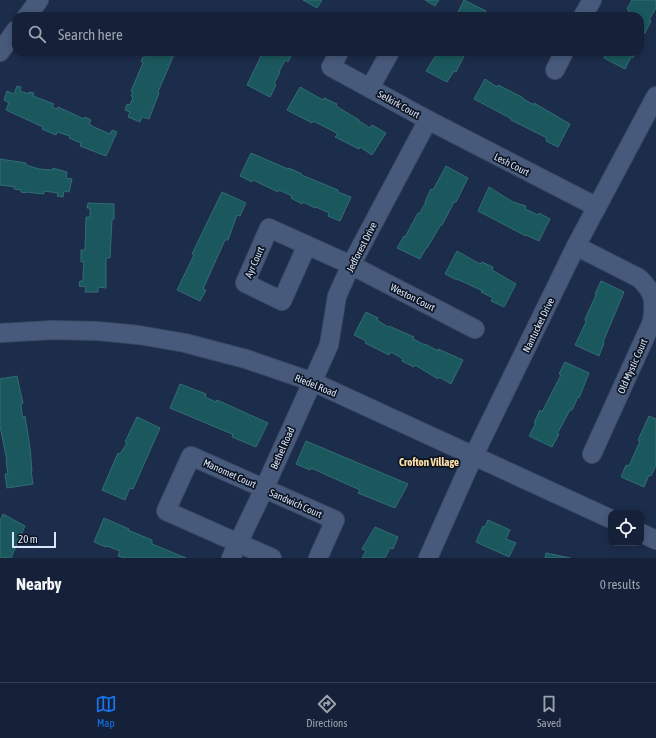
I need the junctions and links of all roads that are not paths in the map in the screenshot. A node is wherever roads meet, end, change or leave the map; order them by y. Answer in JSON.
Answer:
{"nodes":[{"id":1,"x":39,"y":0,"type":"edge"},
{"id":2,"x":592,"y":0,"type":"edge"},
{"id":3,"x":30,"y":12,"type":"edge"},
{"id":4,"x":585,"y":12,"type":"edge"},
{"id":5,"x":12,"y":36,"type":"edge"},
{"id":6,"x":0,"y":52,"type":"edge"},
{"id":7,"x":337,"y":56,"type":"edge"},
{"id":8,"x":388,"y":56,"type":"edge"},
{"id":9,"x":562,"y":56,"type":"edge"},
{"id":10,"x":555,"y":70,"type":"dead end"},
{"id":11,"x":370,"y":88,"type":"junction"},
{"id":12,"x":653,"y":107,"type":"edge"},
{"id":13,"x":428,"y":120,"type":"junction"},
{"id":14,"x":597,"y":207,"type":"junction"},
{"id":15,"x":307,"y":245,"type":"dead end"},
{"id":16,"x":576,"y":246,"type":"junction"},
{"id":17,"x":351,"y":265,"type":"junction"},
{"id":18,"x":475,"y":330,"type":"dead end"},
{"id":19,"x":0,"y":333,"type":"edge"},
{"id":20,"x":313,"y":382,"type":"junction"},
{"id":21,"x":592,"y":454,"type":"dead end"},
{"id":22,"x":474,"y":456,"type":"junction"},
{"id":23,"x":264,"y":489,"type":"junction"},
{"id":24,"x":608,"y":518,"type":"edge"},
{"id":25,"x":644,"y":534,"type":"edge"},
{"id":26,"x":656,"y":540,"type":"edge"},
{"id":27,"x":234,"y":550,"type":"edge"},
{"id":28,"x":272,"y":558,"type":"edge"},
{"id":29,"x":318,"y":558,"type":"edge"},
{"id":30,"x":428,"y":558,"type":"edge"}],
"edges":[{"from":1,"to":3,"type":"street"},
{"from":2,"to":4,"type":"street"},
{"from":5,"to":6,"type":"street"},
{"from":7,"to":11,"type":"street","name":"Selkirk Court"},
{"from":8,"to":11,"type":"street","name":"Selkirk Court"},
{"from":9,"to":10,"type":"street"},
{"from":11,"to":13,"type":"street","name":"Selkirk Court"},
{"from":12,"to":14,"type":"street","name":"Nantucket Drive"},
{"from":13,"to":14,"type":"street","name":"Lesh Court"},
{"from":13,"to":17,"type":"street","name":"Jedforest Drive"},
{"from":14,"to":16,"type":"street","name":"Nantucket Drive"},
{"from":15,"to":17,"type":"street"},
{"from":16,"to":21,"type":"street","name":"Old Mystic Court"},
{"from":16,"to":22,"type":"street","name":"Nantucket Drive"},
{"from":17,"to":18,"type":"street","name":"Weston Court"},
{"from":17,"to":20,"type":"street","name":"Jedforest Drive"},
{"from":19,"to":20,"type":"street","name":"Riedel Road"},
{"from":20,"to":22,"type":"street","name":"Riedel Road"},
{"from":20,"to":23,"type":"street","name":"Bethel Road"},
{"from":22,"to":24,"type":"street","name":"Riedel Road"},
{"from":22,"to":30,"type":"street","name":"Nantucket Drive"},
{"from":23,"to":27,"type":"street","name":"Bethel Road"},
{"from":23,"to":27,"type":"street","name":"Manomet Court"},
{"from":23,"to":29,"type":"street","name":"Sandwich Court"},
{"from":25,"to":26,"type":"street"},
{"from":27,"to":28,"type":"street"}]}
